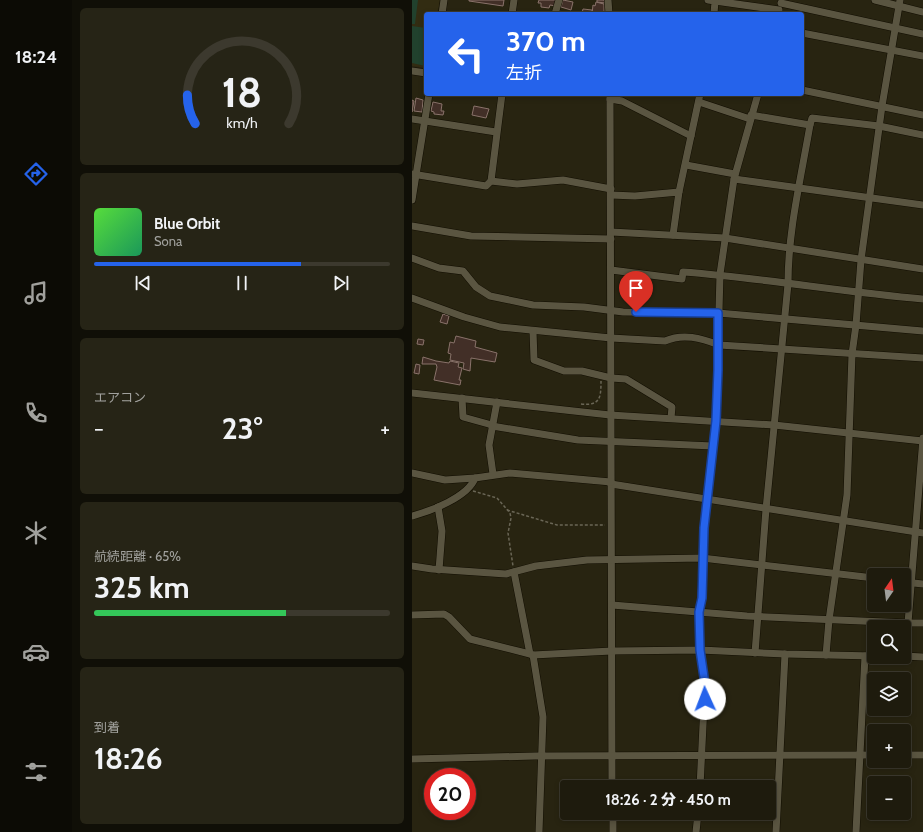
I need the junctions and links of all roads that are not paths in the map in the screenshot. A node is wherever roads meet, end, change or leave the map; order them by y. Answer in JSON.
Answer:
{"nodes":[{"id":1,"x":444,"y":0,"type":"edge"},
{"id":2,"x":514,"y":0,"type":"edge"},
{"id":3,"x":559,"y":0,"type":"edge"},
{"id":4,"x":608,"y":0,"type":"edge"},
{"id":5,"x":711,"y":0,"type":"edge"},
{"id":6,"x":875,"y":0,"type":"edge"},
{"id":7,"x":899,"y":3,"type":"edge"},
{"id":8,"x":780,"y":7,"type":"edge"},
{"id":9,"x":442,"y":12,"type":"edge"},
{"id":10,"x":512,"y":12,"type":"edge"},
{"id":11,"x":556,"y":12,"type":"edge"},
{"id":12,"x":609,"y":12,"type":"edge"},
{"id":13,"x":714,"y":12,"type":"edge"},
{"id":14,"x":923,"y":12,"type":"edge"},
{"id":15,"x":895,"y":28,"type":"junction"},
{"id":16,"x":804,"y":33,"type":"edge"},
{"id":17,"x":923,"y":34,"type":"edge"},
{"id":18,"x":891,"y":49,"type":"junction"},
{"id":19,"x":923,"y":56,"type":"edge"},
{"id":20,"x":412,"y":71,"type":"edge"},
{"id":21,"x":424,"y":73,"type":"edge"},
{"id":22,"x":804,"y":90,"type":"edge"},
{"id":23,"x":429,"y":96,"type":"edge"},
{"id":24,"x":502,"y":96,"type":"edge"},
{"id":25,"x":700,"y":96,"type":"edge"},
{"id":26,"x":757,"y":96,"type":"edge"},
{"id":27,"x":610,"y":97,"type":"edge"},
{"id":28,"x":699,"y":102,"type":"junction"},
{"id":29,"x":882,"y":106,"type":"junction"},
{"id":30,"x":923,"y":115,"type":"edge"},
{"id":31,"x":751,"y":117,"type":"junction"},
{"id":32,"x":412,"y":119,"type":"edge"},
{"id":33,"x":424,"y":120,"type":"junction"},
{"id":34,"x":810,"y":124,"type":"junction"},
{"id":35,"x":879,"y":126,"type":"junction"},
{"id":36,"x":496,"y":132,"type":"junction"},
{"id":37,"x":923,"y":135,"type":"edge"},
{"id":38,"x":691,"y":136,"type":"junction"},
{"id":39,"x":686,"y":165,"type":"junction"},
{"id":40,"x":414,"y":174,"type":"edge"},
{"id":41,"x":734,"y":176,"type":"junction"},
{"id":42,"x":491,"y":181,"type":"junction"},
{"id":43,"x":798,"y":187,"type":"junction"},
{"id":44,"x":611,"y":192,"type":"junction"},
{"id":45,"x":679,"y":192,"type":"junction"},
{"id":46,"x":869,"y":198,"type":"junction"},
{"id":47,"x":412,"y":200,"type":"edge"},
{"id":48,"x":923,"y":205,"type":"edge"},
{"id":49,"x":412,"y":226,"type":"edge"},
{"id":50,"x":673,"y":235,"type":"junction"},
{"id":51,"x":611,"y":236,"type":"junction"},
{"id":52,"x":725,"y":238,"type":"junction"},
{"id":53,"x":789,"y":247,"type":"junction"},
{"id":54,"x":412,"y":258,"type":"edge"},
{"id":55,"x":860,"y":260,"type":"junction"},
{"id":56,"x":923,"y":269,"type":"edge"},
{"id":57,"x":611,"y":270,"type":"junction"},
{"id":58,"x":720,"y":274,"type":"junction"},
{"id":59,"x":788,"y":284,"type":"junction"},
{"id":60,"x":858,"y":294,"type":"junction"},
{"id":61,"x":412,"y":298,"type":"edge"},
{"id":62,"x":923,"y":299,"type":"edge"},
{"id":63,"x":611,"y":311,"type":"junction"},
{"id":64,"x":718,"y":313,"type":"junction"},
{"id":65,"x":783,"y":319,"type":"junction"},
{"id":66,"x":856,"y":325,"type":"junction"},
{"id":67,"x":534,"y":331,"type":"junction"},
{"id":68,"x":923,"y":331,"type":"edge"},
{"id":69,"x":611,"y":338,"type":"junction"},
{"id":70,"x":719,"y":345,"type":"junction"},
{"id":71,"x":780,"y":350,"type":"junction"},
{"id":72,"x":852,"y":354,"type":"junction"},
{"id":73,"x":923,"y":358,"type":"edge"},
{"id":74,"x":610,"y":378,"type":"junction"},
{"id":75,"x":412,"y":392,"type":"edge"},
{"id":76,"x":462,"y":398,"type":"junction"},
{"id":77,"x":497,"y":402,"type":"junction"},
{"id":78,"x":610,"y":415,"type":"junction"},
{"id":79,"x":671,"y":418,"type":"junction"},
{"id":80,"x":716,"y":421,"type":"junction"},
{"id":81,"x":492,"y":426,"type":"junction"},
{"id":82,"x":774,"y":426,"type":"junction"},
{"id":83,"x":848,"y":433,"type":"junction"},
{"id":84,"x":923,"y":440,"type":"edge"},
{"id":85,"x":611,"y":442,"type":"junction"},
{"id":86,"x":713,"y":446,"type":"junction"},
{"id":87,"x":412,"y":474,"type":"edge"},
{"id":88,"x":493,"y":474,"type":"junction"},
{"id":89,"x":475,"y":478,"type":"junction"},
{"id":90,"x":611,"y":483,"type":"junction"},
{"id":91,"x":708,"y":500,"type":"junction"},
{"id":92,"x":438,"y":507,"type":"junction"},
{"id":93,"x":766,"y":509,"type":"junction"},
{"id":94,"x":412,"y":516,"type":"edge"},
{"id":95,"x":843,"y":522,"type":"junction"},
{"id":96,"x":919,"y":533,"type":"edge"},
{"id":97,"x":702,"y":558,"type":"junction"},
{"id":98,"x":612,"y":561,"type":"junction"},
{"id":99,"x":761,"y":565,"type":"junction"},
{"id":100,"x":412,"y":566,"type":"edge"},
{"id":101,"x":911,"y":569,"type":"edge"},
{"id":102,"x":439,"y":570,"type":"junction"},
{"id":103,"x":514,"y":572,"type":"junction"},
{"id":104,"x":836,"y":573,"type":"junction"},
{"id":105,"x":867,"y":577,"type":"edge"},
{"id":106,"x":911,"y":582,"type":"edge"},
{"id":107,"x":923,"y":584,"type":"edge"},
{"id":108,"x":612,"y":605,"type":"junction"},
{"id":109,"x":699,"y":612,"type":"junction"},
{"id":110,"x":412,"y":616,"type":"edge"},
{"id":111,"x":758,"y":616,"type":"junction"},
{"id":112,"x":829,"y":620,"type":"junction"},
{"id":113,"x":867,"y":621,"type":"edge"},
{"id":114,"x":911,"y":623,"type":"edge"},
{"id":115,"x":923,"y":624,"type":"edge"},
{"id":116,"x":700,"y":650,"type":"junction"},
{"id":117,"x":612,"y":651,"type":"junction"},
{"id":118,"x":755,"y":653,"type":"junction"},
{"id":119,"x":531,"y":654,"type":"junction"},
{"id":120,"x":784,"y":654,"type":"junction"},
{"id":121,"x":826,"y":655,"type":"junction"},
{"id":122,"x":864,"y":656,"type":"joint"},
{"id":123,"x":911,"y":656,"type":"edge"},
{"id":124,"x":923,"y":657,"type":"edge"},
{"id":125,"x":612,"y":755,"type":"junction"},
{"id":126,"x":702,"y":755,"type":"junction"},
{"id":127,"x":780,"y":755,"type":"junction"},
{"id":128,"x":923,"y":755,"type":"edge"},
{"id":129,"x":541,"y":756,"type":"junction"},
{"id":130,"x":860,"y":756,"type":"junction"},
{"id":131,"x":867,"y":756,"type":"edge"},
{"id":132,"x":911,"y":756,"type":"edge"},
{"id":133,"x":412,"y":759,"type":"edge"},
{"id":134,"x":612,"y":780,"type":"edge"},
{"id":135,"x":700,"y":780,"type":"edge"},
{"id":136,"x":613,"y":820,"type":"edge"},
{"id":137,"x":697,"y":820,"type":"edge"},
{"id":138,"x":538,"y":832,"type":"edge"},
{"id":139,"x":613,"y":832,"type":"edge"},
{"id":140,"x":696,"y":832,"type":"edge"},
{"id":141,"x":776,"y":832,"type":"edge"},
{"id":142,"x":856,"y":832,"type":"edge"}],
"edges":[{"from":1,"to":9,"type":"street"},
{"from":2,"to":10,"type":"street"},
{"from":3,"to":11,"type":"street"},
{"from":4,"to":12,"type":"street"},
{"from":5,"to":8,"type":"street"},
{"from":5,"to":13,"type":"street"},
{"from":6,"to":7,"type":"street"},
{"from":7,"to":14,"type":"street"},
{"from":7,"to":15,"type":"street"},
{"from":8,"to":15,"type":"street"},
{"from":15,"to":17,"type":"street"},
{"from":15,"to":18,"type":"street"},
{"from":16,"to":18,"type":"street"},
{"from":18,"to":19,"type":"street"},
{"from":18,"to":29,"type":"street"},
{"from":20,"to":21,"type":"street"},
{"from":22,"to":29,"type":"street"},
{"from":23,"to":33,"type":"street"},
{"from":24,"to":36,"type":"street"},
{"from":25,"to":28,"type":"street"},
{"from":26,"to":31,"type":"street"},
{"from":27,"to":38,"type":"street"},
{"from":27,"to":44,"type":"street"},
{"from":28,"to":31,"type":"street"},
{"from":28,"to":38,"type":"street"},
{"from":29,"to":30,"type":"street"},
{"from":29,"to":35,"type":"street"},
{"from":31,"to":34,"type":"street"},
{"from":31,"to":41,"type":"street"},
{"from":32,"to":33,"type":"street"},
{"from":33,"to":36,"type":"street"},
{"from":33,"to":40,"type":"street"},
{"from":34,"to":35,"type":"street"},
{"from":34,"to":43,"type":"street"},
{"from":35,"to":37,"type":"street"},
{"from":35,"to":46,"type":"street"},
{"from":36,"to":42,"type":"street"},
{"from":38,"to":39,"type":"street"},
{"from":39,"to":41,"type":"street"},
{"from":39,"to":45,"type":"street"},
{"from":40,"to":42,"type":"street"},
{"from":40,"to":47,"type":"street"},
{"from":41,"to":43,"type":"street"},
{"from":41,"to":52,"type":"street"},
{"from":42,"to":44,"type":"street"},
{"from":43,"to":46,"type":"street"},
{"from":43,"to":53,"type":"street"},
{"from":44,"to":45,"type":"street"},
{"from":44,"to":51,"type":"street"},
{"from":45,"to":50,"type":"street"},
{"from":46,"to":48,"type":"street"},
{"from":46,"to":55,"type":"street"},
{"from":49,"to":51,"type":"street"},
{"from":50,"to":51,"type":"street"},
{"from":50,"to":52,"type":"street"},
{"from":51,"to":57,"type":"street"},
{"from":52,"to":53,"type":"street"},
{"from":52,"to":58,"type":"street"},
{"from":53,"to":55,"type":"street"},
{"from":53,"to":59,"type":"street"},
{"from":54,"to":63,"type":"street"},
{"from":55,"to":56,"type":"street"},
{"from":55,"to":60,"type":"street"},
{"from":57,"to":58,"type":"street"},
{"from":57,"to":63,"type":"street"},
{"from":58,"to":59,"type":"street"},
{"from":58,"to":64,"type":"street"},
{"from":59,"to":60,"type":"street"},
{"from":59,"to":65,"type":"street"},
{"from":60,"to":62,"type":"street"},
{"from":60,"to":66,"type":"street"},
{"from":61,"to":67,"type":"street"},
{"from":63,"to":64,"type":"street"},
{"from":63,"to":69,"type":"street"},
{"from":64,"to":65,"type":"street"},
{"from":64,"to":70,"type":"street"},
{"from":65,"to":66,"type":"street"},
{"from":65,"to":71,"type":"street"},
{"from":66,"to":68,"type":"street"},
{"from":66,"to":72,"type":"street"},
{"from":67,"to":69,"type":"street"},
{"from":67,"to":74,"type":"street"},
{"from":69,"to":70,"type":"street"},
{"from":69,"to":74,"type":"street"},
{"from":70,"to":71,"type":"street"},
{"from":70,"to":80,"type":"street"},
{"from":71,"to":72,"type":"street"},
{"from":71,"to":82,"type":"street"},
{"from":72,"to":73,"type":"street"},
{"from":72,"to":83,"type":"street"},
{"from":74,"to":78,"type":"street"},
{"from":74,"to":79,"type":"street"},
{"from":75,"to":76,"type":"street"},
{"from":76,"to":77,"type":"street"},
{"from":76,"to":81,"type":"street"},
{"from":77,"to":78,"type":"street"},
{"from":77,"to":81,"type":"street"},
{"from":78,"to":79,"type":"street"},
{"from":78,"to":85,"type":"street"},
{"from":79,"to":80,"type":"street"},
{"from":80,"to":82,"type":"street"},
{"from":80,"to":86,"type":"street"},
{"from":81,"to":85,"type":"street"},
{"from":81,"to":88,"type":"street"},
{"from":82,"to":83,"type":"street"},
{"from":82,"to":93,"type":"street"},
{"from":83,"to":84,"type":"street"},
{"from":83,"to":95,"type":"street"},
{"from":84,"to":96,"type":"street"},
{"from":85,"to":86,"type":"street"},
{"from":85,"to":90,"type":"street"},
{"from":86,"to":91,"type":"street"},
{"from":87,"to":89,"type":"street"},
{"from":88,"to":89,"type":"street"},
{"from":88,"to":90,"type":"street"},
{"from":89,"to":92,"type":"street"},
{"from":90,"to":91,"type":"street"},
{"from":90,"to":98,"type":"street"},
{"from":91,"to":93,"type":"street"},
{"from":91,"to":97,"type":"street"},
{"from":92,"to":94,"type":"street"},
{"from":92,"to":102,"type":"street"},
{"from":93,"to":95,"type":"street"},
{"from":93,"to":99,"type":"street"},
{"from":95,"to":96,"type":"street"},
{"from":95,"to":104,"type":"street"},
{"from":96,"to":101,"type":"street"},
{"from":97,"to":98,"type":"street"},
{"from":97,"to":99,"type":"street"},
{"from":97,"to":109,"type":"street"},
{"from":98,"to":103,"type":"street"},
{"from":98,"to":108,"type":"street"},
{"from":99,"to":104,"type":"street"},
{"from":99,"to":111,"type":"street"},
{"from":100,"to":102,"type":"street"},
{"from":102,"to":103,"type":"street"},
{"from":103,"to":119,"type":"street"},
{"from":104,"to":105,"type":"street"},
{"from":104,"to":112,"type":"street"},
{"from":106,"to":107,"type":"street"},
{"from":108,"to":109,"type":"street"},
{"from":108,"to":117,"type":"street"},
{"from":109,"to":111,"type":"street"},
{"from":109,"to":116,"type":"street"},
{"from":110,"to":119,"type":"street"},
{"from":111,"to":112,"type":"street"},
{"from":111,"to":118,"type":"street"},
{"from":112,"to":113,"type":"street"},
{"from":112,"to":121,"type":"street"},
{"from":114,"to":115,"type":"street"},
{"from":116,"to":117,"type":"street"},
{"from":116,"to":118,"type":"street"},
{"from":116,"to":126,"type":"street"},
{"from":117,"to":119,"type":"street"},
{"from":117,"to":125,"type":"street"},
{"from":118,"to":120,"type":"street"},
{"from":119,"to":129,"type":"street"},
{"from":120,"to":121,"type":"street"},
{"from":120,"to":127,"type":"street"},
{"from":121,"to":122,"type":"street"},
{"from":122,"to":130,"type":"street"},
{"from":123,"to":124,"type":"street"},
{"from":125,"to":126,"type":"street"},
{"from":125,"to":129,"type":"street"},
{"from":125,"to":134,"type":"street"},
{"from":126,"to":127,"type":"street"},
{"from":126,"to":135,"type":"street"},
{"from":127,"to":130,"type":"street"},
{"from":127,"to":141,"type":"street"},
{"from":128,"to":132,"type":"street"},
{"from":129,"to":133,"type":"street"},
{"from":129,"to":138,"type":"street"},
{"from":130,"to":131,"type":"street"},
{"from":130,"to":142,"type":"street"},
{"from":136,"to":139,"type":"street"},
{"from":137,"to":140,"type":"street"}]}
